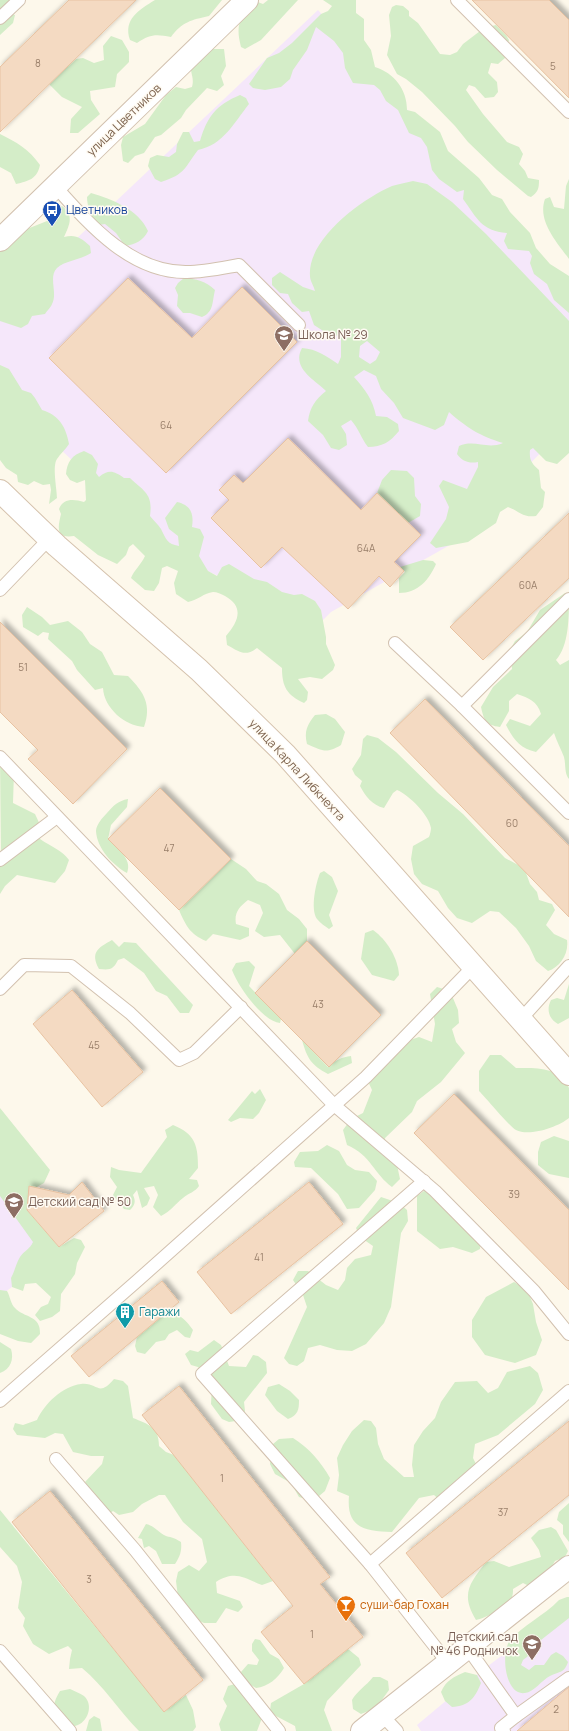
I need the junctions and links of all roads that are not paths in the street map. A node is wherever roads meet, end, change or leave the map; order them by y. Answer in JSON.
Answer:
{"nodes":[{"id":1,"x":19,"y":0,"type":"edge"},
{"id":2,"x":247,"y":0,"type":"edge"},
{"id":3,"x":457,"y":0,"type":"edge"},
{"id":4,"x":0,"y":18,"type":"edge"},
{"id":5,"x":569,"y":112,"type":"edge"},
{"id":6,"x":55,"y":186,"type":"junction"},
{"id":7,"x":0,"y":240,"type":"edge"},
{"id":8,"x":299,"y":325,"type":"dead end"},
{"id":9,"x":0,"y":491,"type":"edge"},
{"id":10,"x":49,"y":538,"type":"junction"},
{"id":11,"x":0,"y":590,"type":"edge"},
{"id":12,"x":569,"y":599,"type":"edge"},
{"id":13,"x":395,"y":643,"type":"dead end"},
{"id":14,"x":462,"y":706,"type":"junction"},
{"id":15,"x":0,"y":757,"type":"edge"},
{"id":16,"x":569,"y":813,"type":"edge"},
{"id":17,"x":58,"y":817,"type":"junction"},
{"id":18,"x":0,"y":860,"type":"edge"},
{"id":19,"x":569,"y":966,"type":"edge"},
{"id":20,"x":474,"y":968,"type":"junction"},
{"id":21,"x":0,"y":989,"type":"edge"},
{"id":22,"x":241,"y":1008,"type":"junction"},
{"id":23,"x":520,"y":1019,"type":"junction"},
{"id":24,"x":569,"y":1074,"type":"edge"},
{"id":25,"x":334,"y":1105,"type":"junction"},
{"id":26,"x":424,"y":1181,"type":"junction"},
{"id":27,"x":569,"y":1334,"type":"edge"},
{"id":28,"x":569,"y":1391,"type":"edge"},
{"id":29,"x":0,"y":1401,"type":"edge"},
{"id":30,"x":56,"y":1459,"type":"dead end"},
{"id":31,"x":370,"y":1564,"type":"junction"},
{"id":32,"x":569,"y":1567,"type":"edge"},
{"id":33,"x":467,"y":1647,"type":"junction"},
{"id":34,"x":0,"y":1651,"type":"edge"},
{"id":35,"x":448,"y":1663,"type":"junction"},
{"id":36,"x":569,"y":1678,"type":"edge"},
{"id":37,"x":382,"y":1715,"type":"junction"},
{"id":38,"x":516,"y":1716,"type":"junction"},
{"id":39,"x":70,"y":1731,"type":"edge"},
{"id":40,"x":279,"y":1731,"type":"edge"},
{"id":41,"x":362,"y":1731,"type":"edge"},
{"id":42,"x":396,"y":1731,"type":"edge"},
{"id":43,"x":504,"y":1731,"type":"edge"}],
"edges":[{"from":1,"to":4,"type":"lane"},
{"from":2,"to":6,"type":"main road","name":"улица Цветников"},
{"from":3,"to":5,"type":"lane"},
{"from":6,"to":7,"type":"main road","name":"улица Цветников"},
{"from":6,"to":8,"type":"lane"},
{"from":9,"to":10,"type":"main road","name":"улица Карла Либкнехта"},
{"from":10,"to":11,"type":"lane"},
{"from":10,"to":20,"type":"main road","name":"улица Карла Либкнехта"},
{"from":12,"to":14,"type":"lane"},
{"from":13,"to":14,"type":"lane"},
{"from":14,"to":16,"type":"lane"},
{"from":15,"to":17,"type":"lane"},
{"from":17,"to":18,"type":"lane"},
{"from":17,"to":22,"type":"lane"},
{"from":19,"to":23,"type":"lane"},
{"from":20,"to":23,"type":"main road","name":"улица Карла Либкнехта"},
{"from":20,"to":25,"type":"lane"},
{"from":21,"to":22,"type":"lane"},
{"from":22,"to":25,"type":"lane"},
{"from":23,"to":24,"type":"main road","name":"улица Карла Либкнехта"},
{"from":25,"to":26,"type":"lane"},
{"from":25,"to":29,"type":"lane"},
{"from":26,"to":27,"type":"lane"},
{"from":26,"to":31,"type":"lane"},
{"from":28,"to":31,"type":"lane"},
{"from":30,"to":40,"type":"lane"},
{"from":31,"to":35,"type":"lane"},
{"from":32,"to":33,"type":"main road"},
{"from":33,"to":35,"type":"main road"},
{"from":33,"to":38,"type":"lane"},
{"from":34,"to":39,"type":"lane"},
{"from":35,"to":37,"type":"main road"},
{"from":36,"to":38,"type":"lane"},
{"from":37,"to":41,"type":"main road"},
{"from":37,"to":42,"type":"lane"},
{"from":38,"to":43,"type":"lane"}]}
